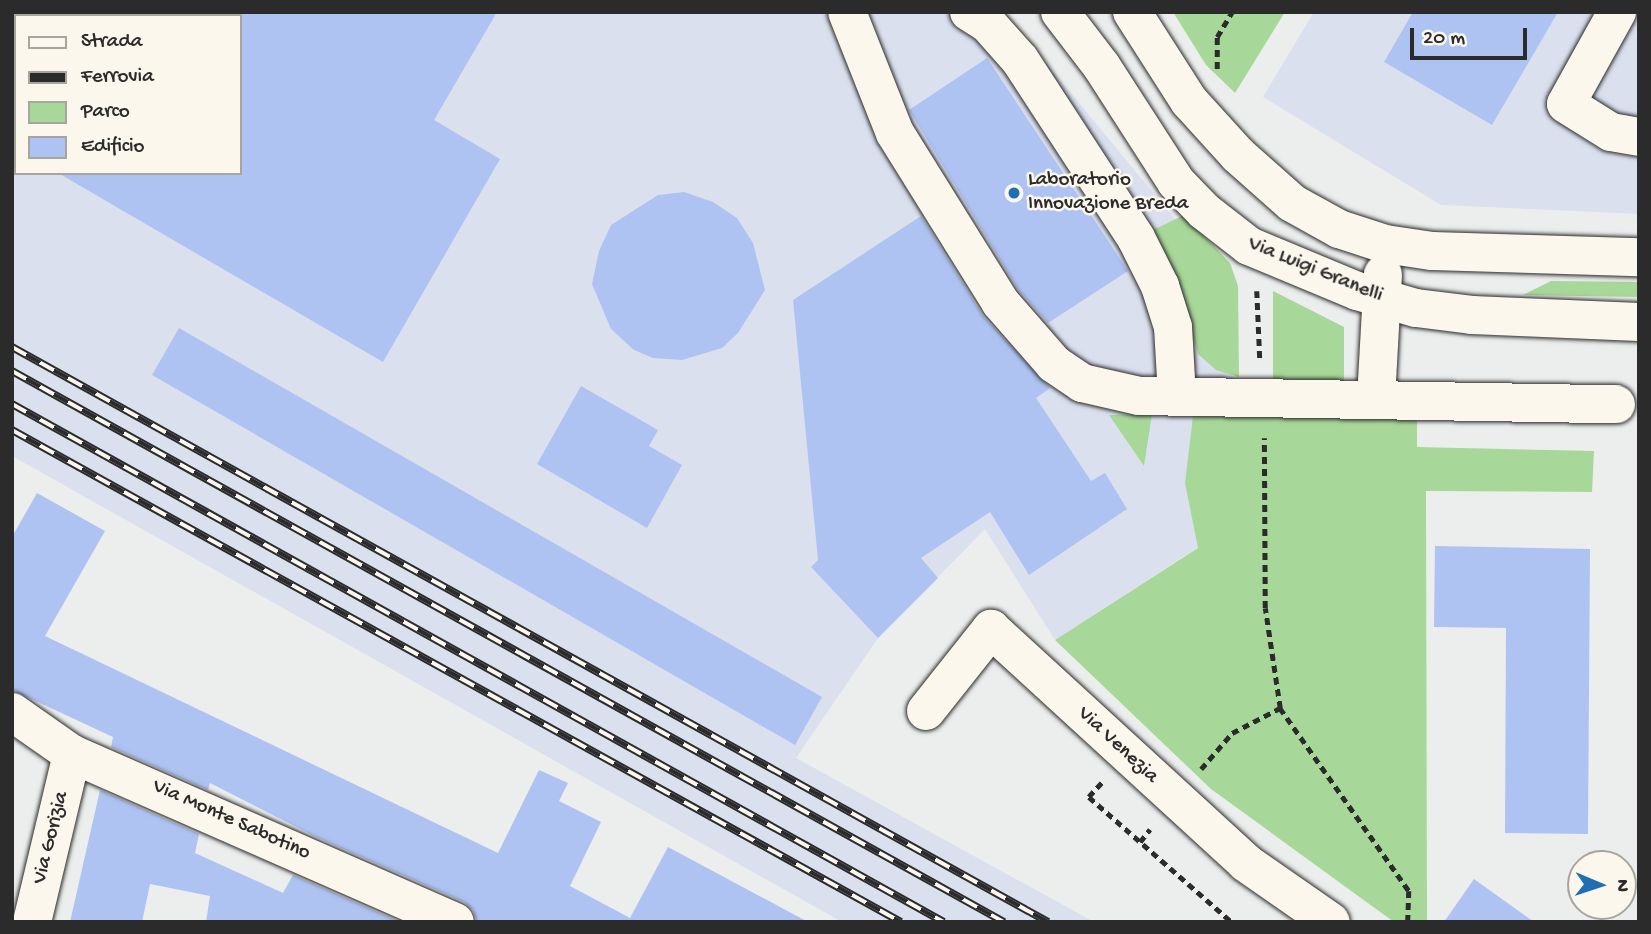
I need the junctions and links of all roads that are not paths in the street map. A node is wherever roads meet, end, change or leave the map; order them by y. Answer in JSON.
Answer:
{"nodes":[{"id":1,"x":847,"y":12,"type":"edge"},
{"id":2,"x":969,"y":12,"type":"edge"},
{"id":3,"x":1060,"y":12,"type":"edge"},
{"id":4,"x":1132,"y":12,"type":"edge"},
{"id":5,"x":1617,"y":12,"type":"edge"},
{"id":6,"x":1639,"y":138,"type":"edge"},
{"id":7,"x":1385,"y":244,"type":"junction"},
{"id":8,"x":1639,"y":257,"type":"edge"},
{"id":9,"x":1380,"y":299,"type":"junction"},
{"id":10,"x":1639,"y":322,"type":"edge"},
{"id":11,"x":1177,"y":396,"type":"junction"},
{"id":12,"x":1376,"y":399,"type":"junction"},
{"id":13,"x":1616,"y":404,"type":"dead end"},
{"id":14,"x":926,"y":711,"type":"dead end"},
{"id":15,"x":12,"y":712,"type":"edge"},
{"id":16,"x":72,"y":754,"type":"junction"},
{"id":17,"x":32,"y":922,"type":"edge"},
{"id":18,"x":455,"y":922,"type":"edge"},
{"id":19,"x":1331,"y":922,"type":"edge"}],
"edges":[{"from":1,"to":11,"type":"street"},
{"from":2,"to":11,"type":"street"},
{"from":3,"to":9,"type":"street","name":"Via Luigi Granelli"},
{"from":4,"to":7,"type":"street"},
{"from":5,"to":6,"type":"street"},
{"from":7,"to":8,"type":"street"},
{"from":7,"to":9,"type":"street"},
{"from":9,"to":10,"type":"street","name":"Via Luigi Granelli"},
{"from":9,"to":12,"type":"street"},
{"from":11,"to":12,"type":"street"},
{"from":12,"to":13,"type":"street"},
{"from":14,"to":19,"type":"street","name":"Via Venezia"},
{"from":15,"to":16,"type":"street","name":"Via Monte Sabotino"},
{"from":16,"to":17,"type":"street","name":"Via Gorizia"},
{"from":16,"to":18,"type":"street","name":"Via Monte Sabotino"}]}
